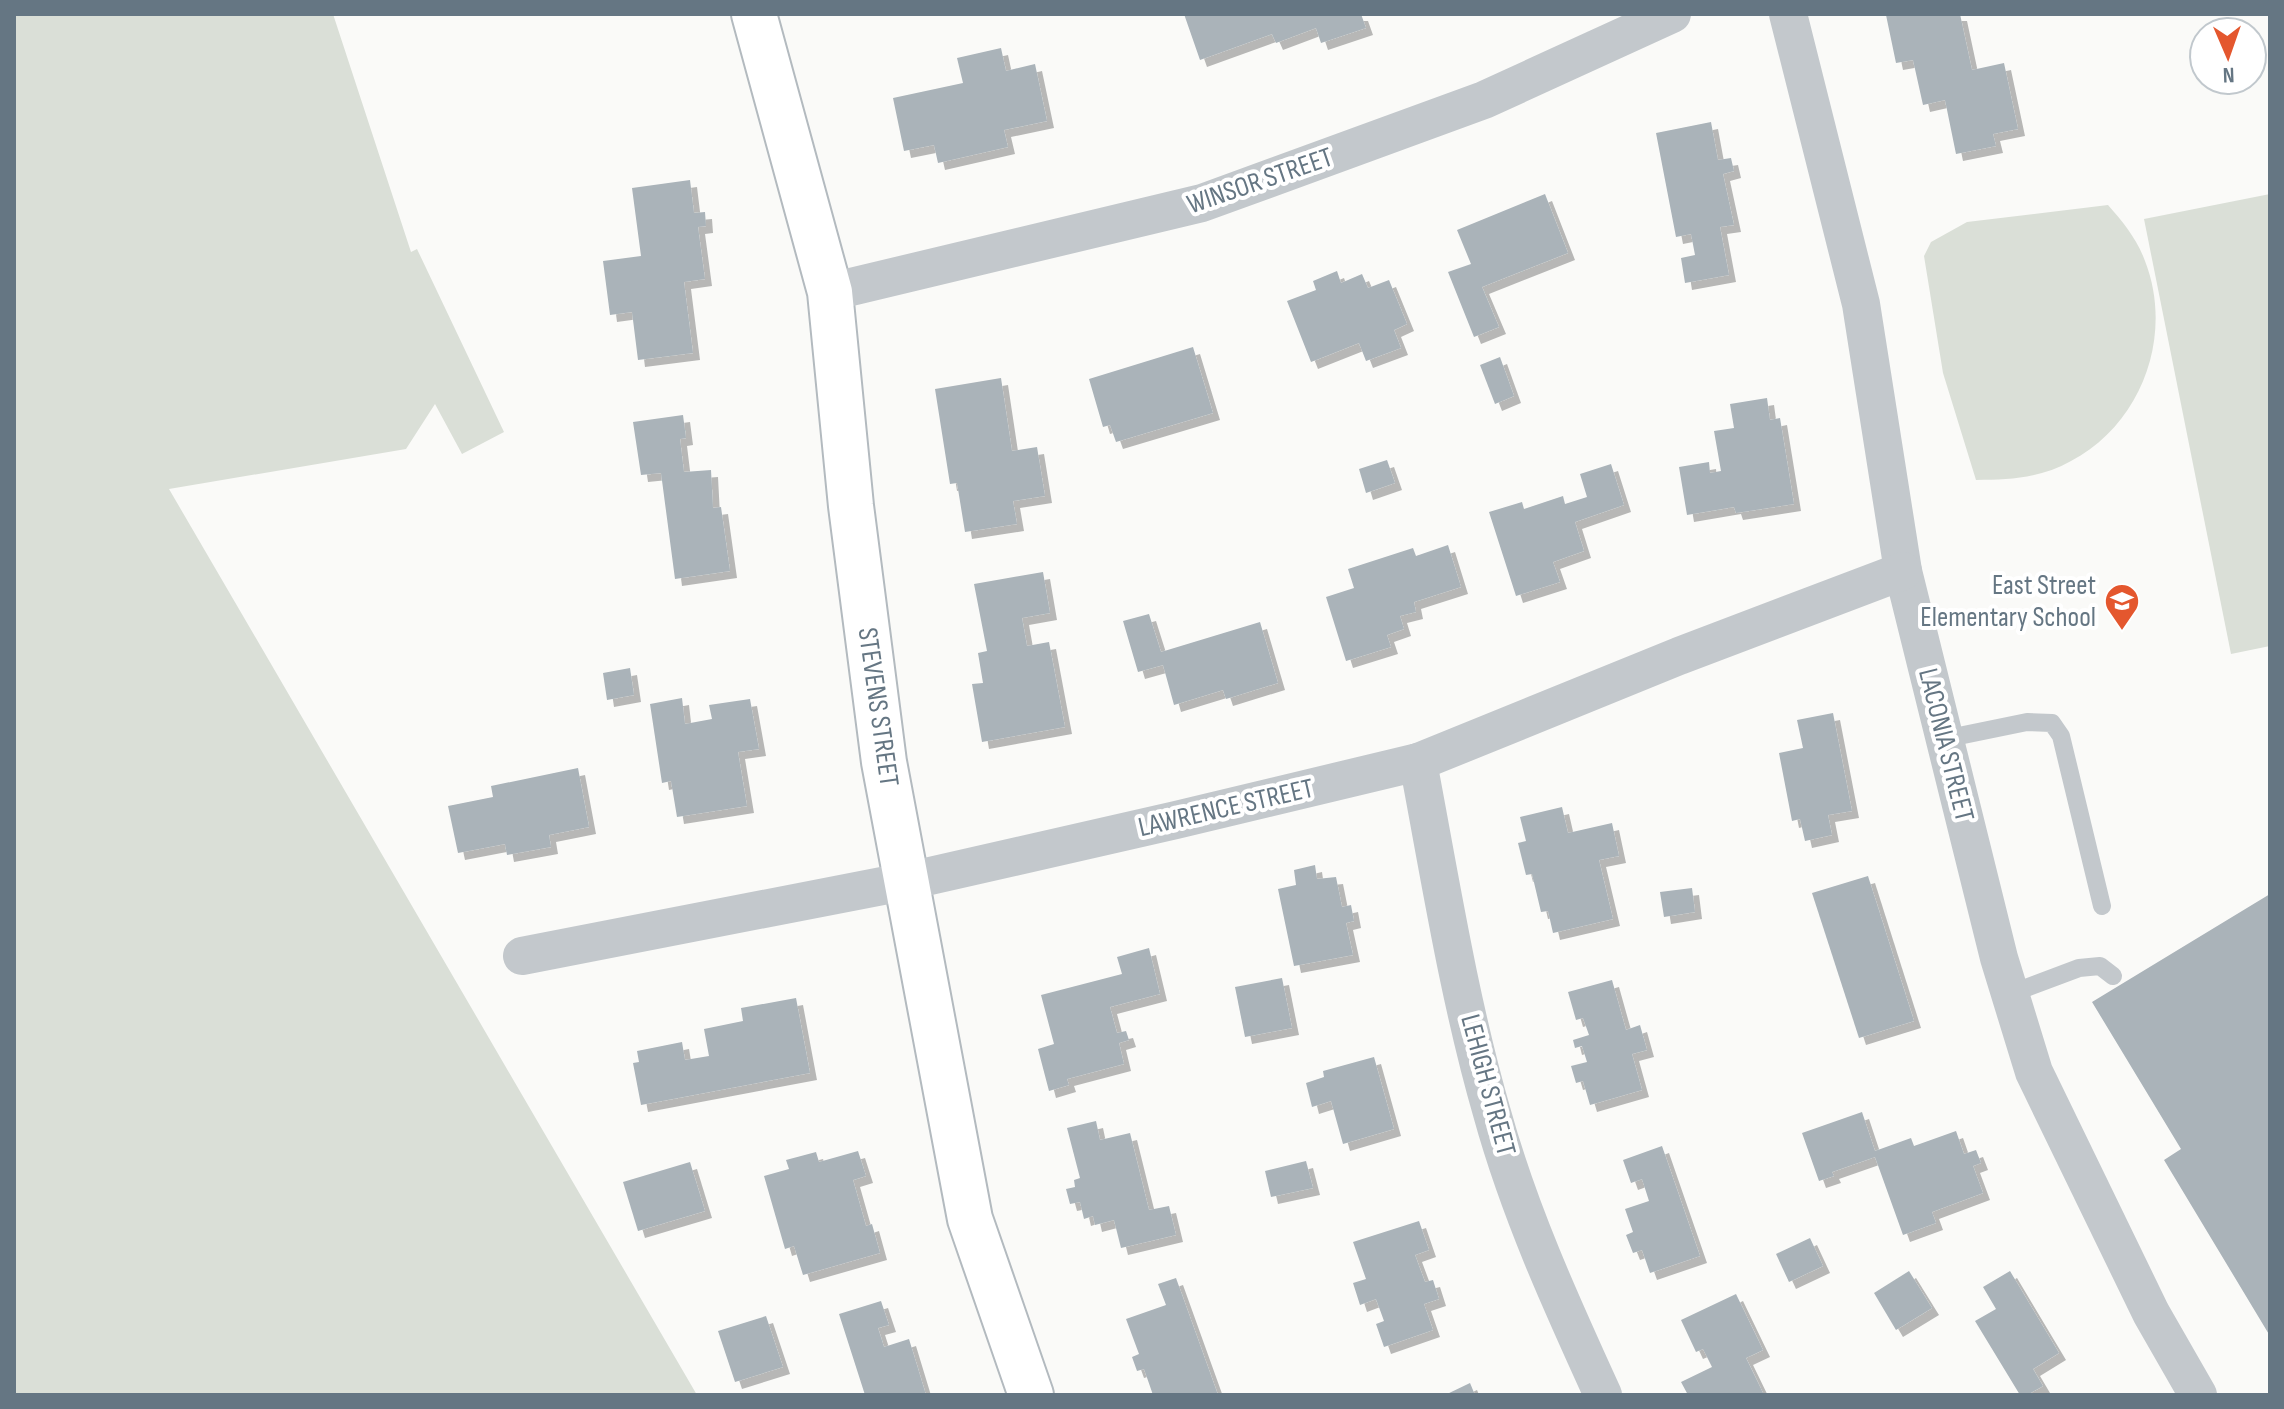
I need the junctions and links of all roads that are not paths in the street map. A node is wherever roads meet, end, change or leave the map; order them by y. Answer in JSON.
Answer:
{"nodes":[{"id":1,"x":754,"y":14,"type":"edge"},
{"id":2,"x":1672,"y":14,"type":"edge"},
{"id":3,"x":1788,"y":14,"type":"edge"},
{"id":4,"x":830,"y":292,"type":"junction"},
{"id":5,"x":1903,"y":571,"type":"junction"},
{"id":6,"x":1944,"y":739,"type":"junction"},
{"id":7,"x":1418,"y":762,"type":"junction"},
{"id":8,"x":908,"y":881,"type":"junction"},
{"id":9,"x":2102,"y":906,"type":"dead end"},
{"id":10,"x":522,"y":956,"type":"dead end"},
{"id":11,"x":2113,"y":976,"type":"dead end"},
{"id":12,"x":2010,"y":994,"type":"junction"},
{"id":13,"x":1031,"y":1395,"type":"edge"},
{"id":14,"x":1603,"y":1395,"type":"edge"},
{"id":15,"x":2198,"y":1395,"type":"edge"}],
"edges":[{"from":1,"to":4,"type":"street","name":"STEVENS STREET"},
{"from":2,"to":4,"type":"street","name":"WINSOR STREET"},
{"from":3,"to":5,"type":"street","name":"LACONIA STREET"},
{"from":4,"to":8,"type":"street","name":"STEVENS STREET"},
{"from":5,"to":6,"type":"street","name":"LACONIA STREET"},
{"from":5,"to":7,"type":"street","name":"LAWRENCE STREET"},
{"from":6,"to":9,"type":"lane"},
{"from":6,"to":12,"type":"street","name":"LACONIA STREET"},
{"from":7,"to":8,"type":"street","name":"LAWRENCE STREET"},
{"from":7,"to":14,"type":"street","name":"LEHIGH STREET"},
{"from":8,"to":10,"type":"street","name":"LAWRENCE STREET"},
{"from":8,"to":13,"type":"street","name":"STEVENS STREET"},
{"from":11,"to":12,"type":"lane"},
{"from":12,"to":15,"type":"street","name":"LACONIA STREET"}]}
